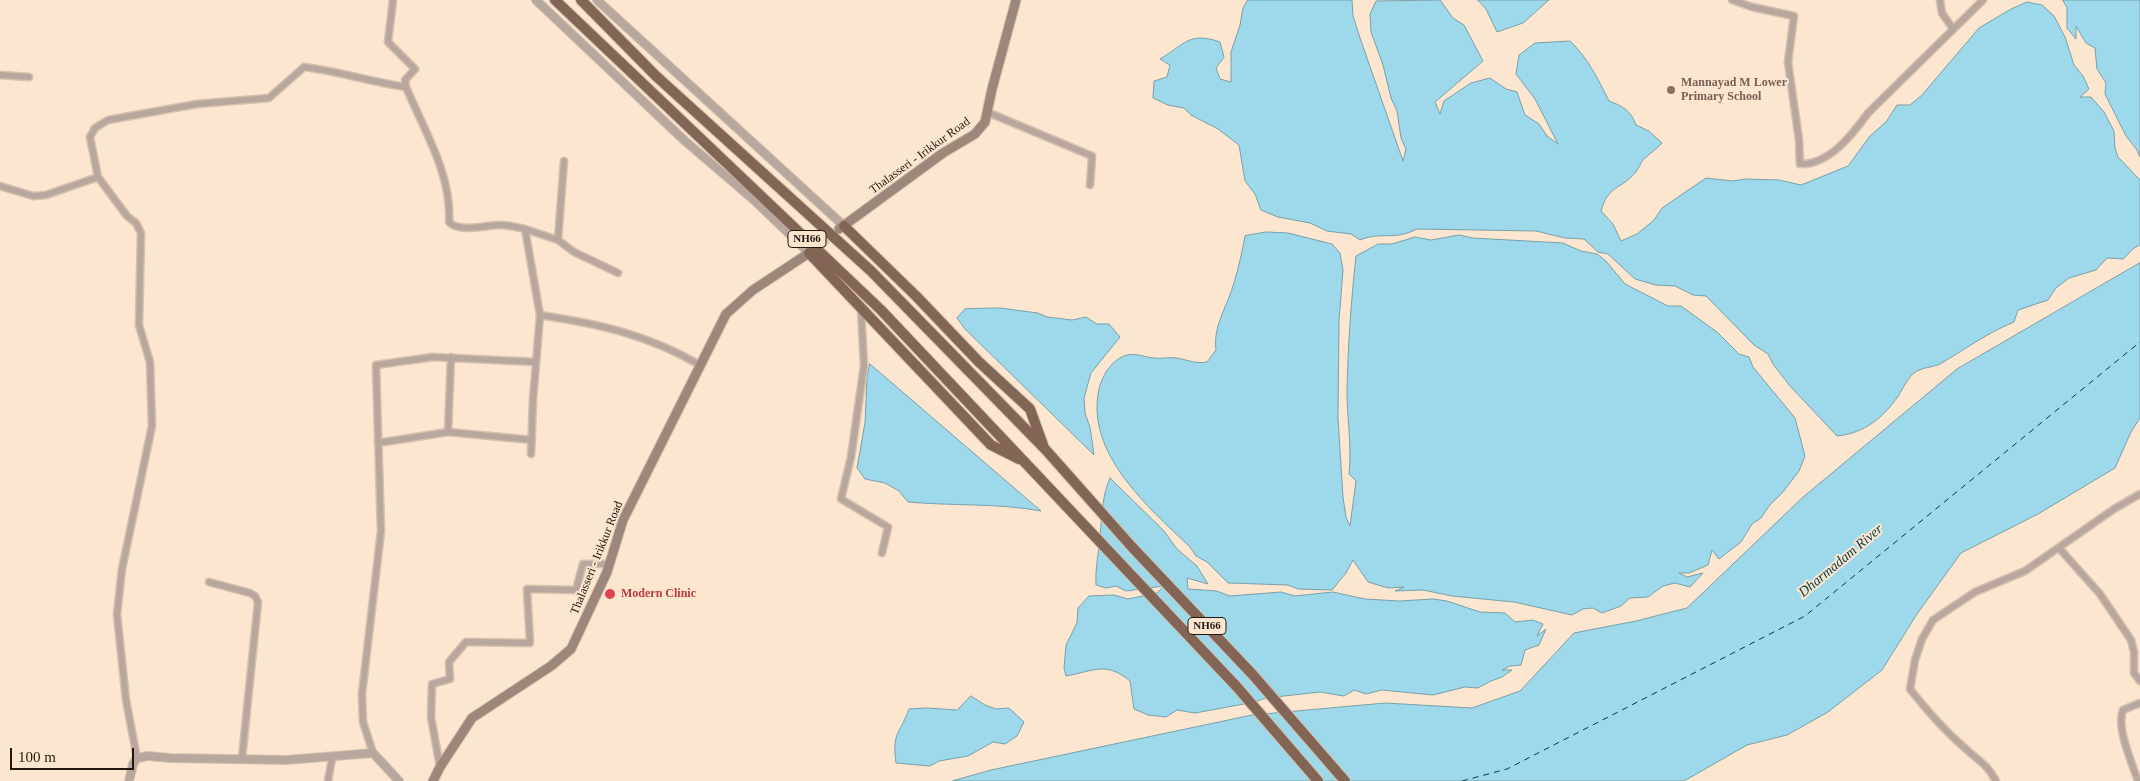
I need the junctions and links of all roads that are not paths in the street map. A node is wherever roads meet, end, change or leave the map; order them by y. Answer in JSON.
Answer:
{"nodes":[{"id":1,"x":393,"y":0,"type":"edge"},
{"id":2,"x":536,"y":0,"type":"edge"},
{"id":3,"x":554,"y":0,"type":"edge"},
{"id":4,"x":581,"y":0,"type":"edge"},
{"id":5,"x":597,"y":0,"type":"edge"},
{"id":6,"x":1016,"y":0,"type":"edge"},
{"id":7,"x":1732,"y":0,"type":"edge"},
{"id":8,"x":1940,"y":0,"type":"edge"},
{"id":9,"x":1983,"y":0,"type":"edge"},
{"id":10,"x":1953,"y":29,"type":"junction"},
{"id":11,"x":0,"y":75,"type":"edge"},
{"id":12,"x":29,"y":77,"type":"dead end"},
{"id":13,"x":406,"y":87,"type":"junction"},
{"id":14,"x":987,"y":112,"type":"junction"},
{"id":15,"x":564,"y":161,"type":"dead end"},
{"id":16,"x":98,"y":177,"type":"junction"},
{"id":17,"x":1090,"y":185,"type":"dead end"},
{"id":18,"x":0,"y":186,"type":"edge"},
{"id":19,"x":842,"y":227,"type":"junction"},
{"id":20,"x":524,"y":229,"type":"junction"},
{"id":21,"x":558,"y":240,"type":"junction"},
{"id":22,"x":810,"y":253,"type":"junction"},
{"id":23,"x":618,"y":273,"type":"dead end"},
{"id":24,"x":861,"y":309,"type":"junction"},
{"id":25,"x":540,"y":314,"type":"junction"},
{"id":26,"x":451,"y":357,"type":"junction"},
{"id":27,"x":536,"y":362,"type":"junction"},
{"id":28,"x":700,"y":366,"type":"junction"},
{"id":29,"x":448,"y":432,"type":"junction"},
{"id":30,"x":532,"y":440,"type":"junction"},
{"id":31,"x":378,"y":443,"type":"junction"},
{"id":32,"x":1045,"y":449,"type":"junction"},
{"id":33,"x":531,"y":454,"type":"dead end"},
{"id":34,"x":1026,"y":462,"type":"junction"},
{"id":35,"x":2140,"y":494,"type":"edge"},
{"id":36,"x":2058,"y":548,"type":"junction"},
{"id":37,"x":882,"y":553,"type":"dead end"},
{"id":38,"x":610,"y":564,"type":"junction"},
{"id":39,"x":209,"y":582,"type":"dead end"},
{"id":40,"x":2140,"y":681,"type":"edge"},
{"id":41,"x":2140,"y":703,"type":"edge"},
{"id":42,"x":373,"y":754,"type":"junction"},
{"id":43,"x":136,"y":758,"type":"junction"},
{"id":44,"x":242,"y":758,"type":"junction"},
{"id":45,"x":332,"y":758,"type":"junction"},
{"id":46,"x":440,"y":767,"type":"junction"},
{"id":47,"x":129,"y":781,"type":"edge"},
{"id":48,"x":328,"y":781,"type":"edge"},
{"id":49,"x":399,"y":781,"type":"edge"},
{"id":50,"x":433,"y":781,"type":"edge"},
{"id":51,"x":1318,"y":781,"type":"edge"},
{"id":52,"x":1345,"y":781,"type":"edge"},
{"id":53,"x":1996,"y":781,"type":"edge"},
{"id":54,"x":2138,"y":781,"type":"edge"}],
"edges":[{"from":1,"to":13,"type":"street"},
{"from":2,"to":22,"type":"street"},
{"from":3,"to":34,"type":"highway","number":"NH66"},
{"from":4,"to":32,"type":"highway","number":"NH66"},
{"from":5,"to":19,"type":"street"},
{"from":6,"to":14,"type":"main road","name":"Thalasseri - Irikkur Road"},
{"from":7,"to":10,"type":"street"},
{"from":8,"to":10,"type":"street"},
{"from":9,"to":10,"type":"street"},
{"from":11,"to":12,"type":"street"},
{"from":13,"to":16,"type":"street"},
{"from":13,"to":20,"type":"street"},
{"from":14,"to":17,"type":"street"},
{"from":14,"to":19,"type":"main road","name":"Thalasseri - Irikkur Road"},
{"from":15,"to":21,"type":"street"},
{"from":16,"to":18,"type":"street"},
{"from":16,"to":43,"type":"street"},
{"from":19,"to":32,"type":"highway"},
{"from":20,"to":21,"type":"street"},
{"from":20,"to":25,"type":"street"},
{"from":21,"to":23,"type":"street"},
{"from":22,"to":24,"type":"highway"},
{"from":22,"to":28,"type":"main road","name":"Thalasseri - Irikkur Road"},
{"from":24,"to":34,"type":"highway"},
{"from":24,"to":37,"type":"street"},
{"from":25,"to":27,"type":"street"},
{"from":25,"to":28,"type":"street"},
{"from":26,"to":27,"type":"street"},
{"from":26,"to":29,"type":"street"},
{"from":26,"to":31,"type":"street"},
{"from":27,"to":30,"type":"street"},
{"from":28,"to":38,"type":"main road","name":"Thalasseri - Irikkur Road"},
{"from":29,"to":30,"type":"street"},
{"from":29,"to":31,"type":"street"},
{"from":30,"to":33,"type":"street"},
{"from":31,"to":42,"type":"street"},
{"from":32,"to":52,"type":"highway","number":"NH66"},
{"from":34,"to":51,"type":"highway","number":"NH66"},
{"from":35,"to":36,"type":"street"},
{"from":36,"to":40,"type":"street"},
{"from":36,"to":53,"type":"street"},
{"from":38,"to":46,"type":"main road","name":"Thalasseri - Irikkur Road"},
{"from":38,"to":46,"type":"street"},
{"from":39,"to":44,"type":"street"},
{"from":41,"to":54,"type":"street"},
{"from":42,"to":45,"type":"street"},
{"from":42,"to":49,"type":"street"},
{"from":43,"to":44,"type":"street"},
{"from":43,"to":47,"type":"street"},
{"from":44,"to":45,"type":"street"},
{"from":45,"to":48,"type":"street"},
{"from":46,"to":50,"type":"main road","name":"Thalasseri - Irikkur Road"}]}
